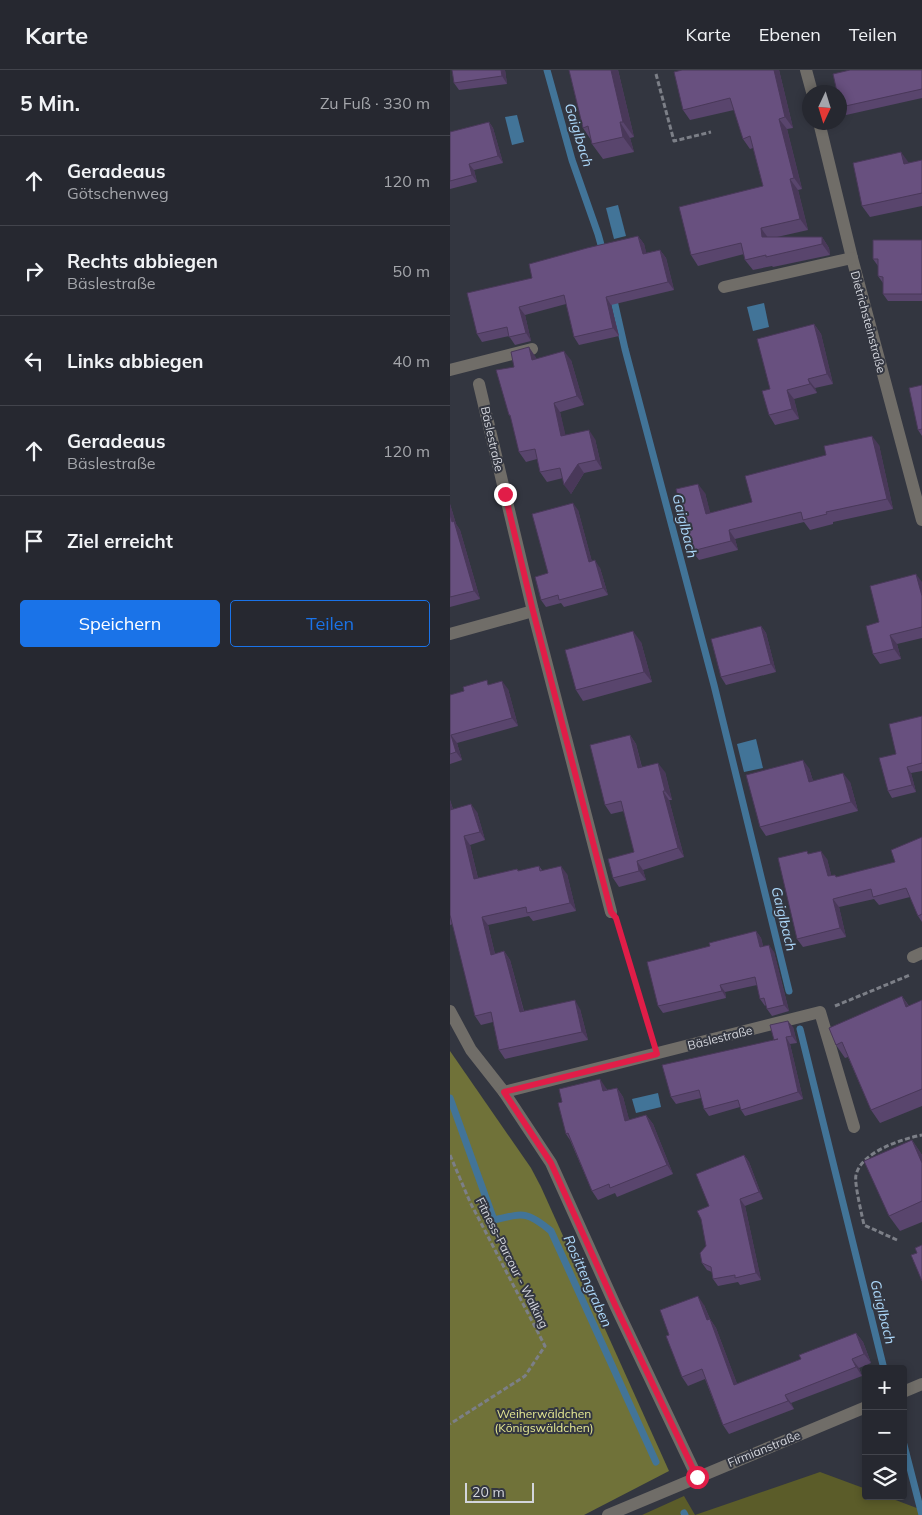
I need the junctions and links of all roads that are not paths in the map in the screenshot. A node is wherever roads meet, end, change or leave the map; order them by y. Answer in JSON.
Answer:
{"nodes":[{"id":1,"x":806,"y":70,"type":"edge"},
{"id":2,"x":810,"y":85,"type":"edge"},
{"id":3,"x":821,"y":130,"type":"edge"},
{"id":4,"x":852,"y":258,"type":"junction"},
{"id":5,"x":724,"y":287,"type":"dead end"},
{"id":6,"x":532,"y":349,"type":"edge"},
{"id":7,"x":450,"y":370,"type":"edge"},
{"id":8,"x":479,"y":384,"type":"dead end"},
{"id":9,"x":922,"y":520,"type":"edge"},
{"id":10,"x":533,"y":611,"type":"junction"},
{"id":11,"x":450,"y":634,"type":"edge"},
{"id":12,"x":611,"y":912,"type":"road end"},
{"id":13,"x":450,"y":1011,"type":"edge"},
{"id":14,"x":504,"y":1092,"type":"junction"},
{"id":15,"x":854,"y":1127,"type":"dead end"},
{"id":16,"x":922,"y":1384,"type":"edge"},
{"id":17,"x":907,"y":1390,"type":"edge"},
{"id":18,"x":862,"y":1409,"type":"edge"},
{"id":19,"x":697,"y":1477,"type":"junction"},
{"id":20,"x":608,"y":1515,"type":"edge"}],
"edges":[{"from":1,"to":2,"type":"street"},
{"from":3,"to":4,"type":"street","name":"Dietrichsteinstraße"},
{"from":4,"to":5,"type":"street"},
{"from":4,"to":9,"type":"street","name":"Dietrichsteinstraße"},
{"from":6,"to":7,"type":"street"},
{"from":8,"to":10,"type":"street","name":"Bäslestraße"},
{"from":10,"to":11,"type":"street"},
{"from":10,"to":12,"type":"street","name":"Bäslestraße"},
{"from":13,"to":14,"type":"street"},
{"from":14,"to":15,"type":"street","name":"Bäslestraße"},
{"from":14,"to":19,"type":"street"},
{"from":16,"to":17,"type":"street"},
{"from":18,"to":19,"type":"street","name":"Firmianstraße"},
{"from":19,"to":20,"type":"street","name":"Firmianstraße"}]}
